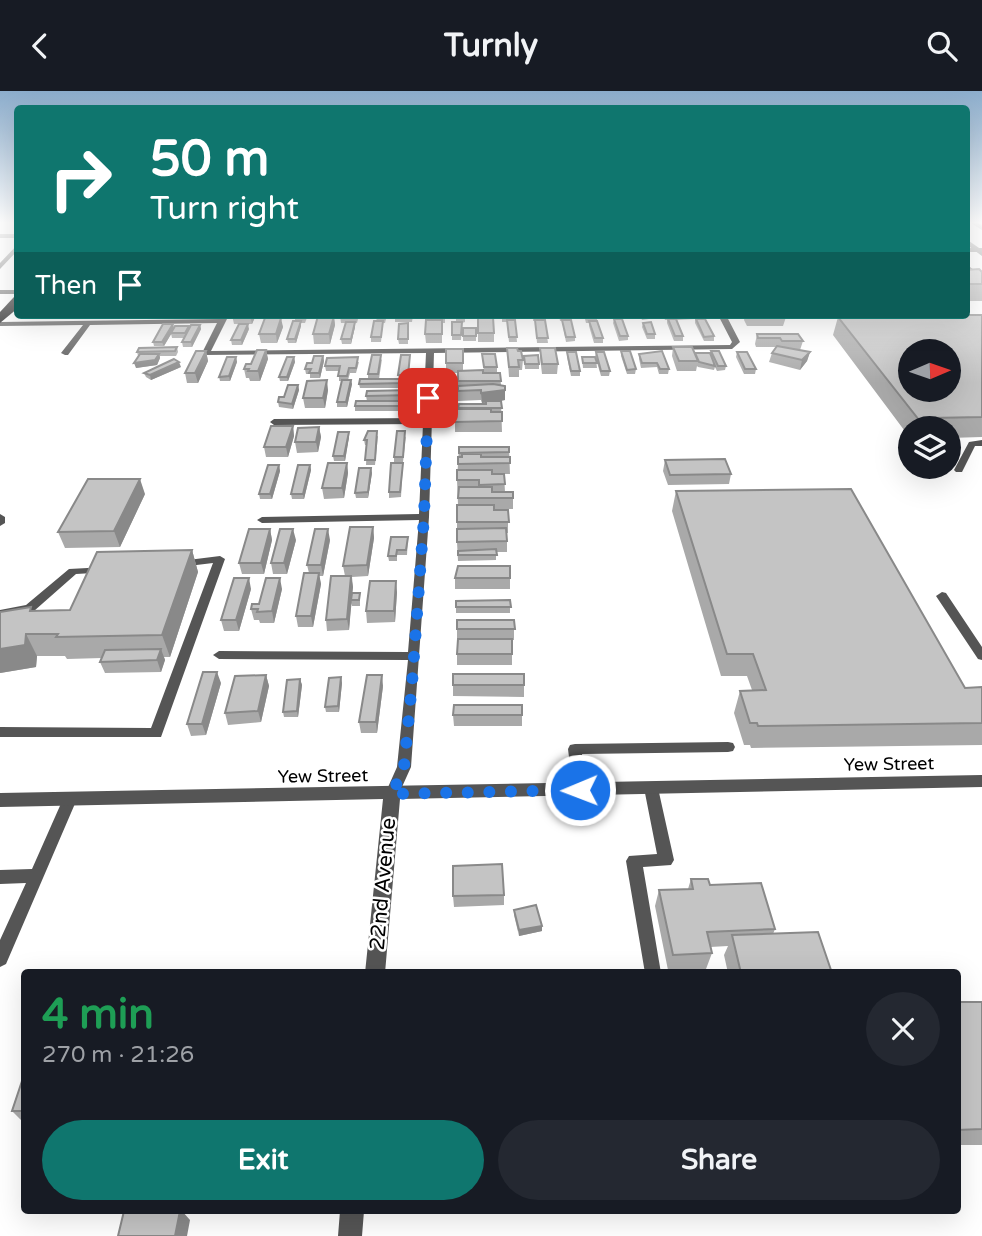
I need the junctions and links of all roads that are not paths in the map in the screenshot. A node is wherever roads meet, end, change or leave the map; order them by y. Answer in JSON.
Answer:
{"nodes":[{"id":1,"x":14,"y":304,"type":"edge"},
{"id":2,"x":196,"y":319,"type":"edge"},
{"id":3,"x":223,"y":319,"type":"edge"},
{"id":4,"x":724,"y":319,"type":"edge"},
{"id":5,"x":0,"y":321,"type":"edge"},
{"id":6,"x":88,"y":323,"type":"junction"},
{"id":7,"x":430,"y":351,"type":"junction"},
{"id":8,"x":65,"y":353,"type":"dead end"},
{"id":9,"x":428,"y":421,"type":"junction"},
{"id":10,"x":274,"y":422,"type":"dead end"},
{"id":11,"x":982,"y":443,"type":"edge"},
{"id":12,"x":961,"y":464,"type":"edge"},
{"id":13,"x":0,"y":517,"type":"edge"},
{"id":14,"x":424,"y":517,"type":"junction"},
{"id":15,"x":262,"y":520,"type":"dead end"},
{"id":16,"x":0,"y":523,"type":"edge"},
{"id":17,"x":168,"y":565,"type":"edge"},
{"id":18,"x":116,"y":571,"type":"edge"},
{"id":19,"x":943,"y":596,"type":"dead end"},
{"id":20,"x":0,"y":614,"type":"edge"},
{"id":21,"x":219,"y":655,"type":"dead end"},
{"id":22,"x":414,"y":656,"type":"junction"},
{"id":23,"x":982,"y":656,"type":"edge"},
{"id":24,"x":0,"y":732,"type":"edge"},
{"id":25,"x":728,"y":747,"type":"dead end"},
{"id":26,"x":982,"y":781,"type":"edge"},
{"id":27,"x":652,"y":789,"type":"junction"},
{"id":28,"x":580,"y":790,"type":"junction"},
{"id":29,"x":392,"y":794,"type":"junction"},
{"id":30,"x":70,"y":799,"type":"junction"},
{"id":31,"x":0,"y":800,"type":"edge"},
{"id":32,"x":36,"y":876,"type":"junction"},
{"id":33,"x":0,"y":877,"type":"edge"},
{"id":34,"x":0,"y":959,"type":"edge"},
{"id":35,"x":375,"y":969,"type":"edge"},
{"id":36,"x":652,"y":969,"type":"edge"},
{"id":37,"x":352,"y":1214,"type":"edge"},
{"id":38,"x":350,"y":1236,"type":"edge"}],
"edges":[{"from":1,"to":5,"type":"highway"},
{"from":2,"to":6,"type":"lane"},
{"from":3,"to":7,"type":"lane"},
{"from":4,"to":7,"type":"lane"},
{"from":5,"to":6,"type":"lane"},
{"from":6,"to":8,"type":"lane"},
{"from":7,"to":9,"type":"lane"},
{"from":9,"to":10,"type":"lane"},
{"from":9,"to":14,"type":"lane"},
{"from":11,"to":12,"type":"lane"},
{"from":13,"to":16,"type":"lane"},
{"from":14,"to":15,"type":"lane"},
{"from":14,"to":22,"type":"lane"},
{"from":17,"to":24,"type":"lane"},
{"from":18,"to":20,"type":"lane"},
{"from":19,"to":23,"type":"lane"},
{"from":21,"to":22,"type":"lane"},
{"from":22,"to":29,"type":"lane"},
{"from":25,"to":28,"type":"lane"},
{"from":26,"to":27,"type":"street","name":"Yew Street"},
{"from":27,"to":28,"type":"street","name":"Yew Street"},
{"from":27,"to":36,"type":"lane"},
{"from":28,"to":29,"type":"street","name":"Yew Street"},
{"from":29,"to":30,"type":"street","name":"Yew Street"},
{"from":29,"to":35,"type":"street","name":"22nd Avenue"},
{"from":30,"to":31,"type":"street","name":"Yew Street"},
{"from":30,"to":32,"type":"lane"},
{"from":32,"to":33,"type":"lane"},
{"from":32,"to":34,"type":"lane"},
{"from":37,"to":38,"type":"street"}]}
